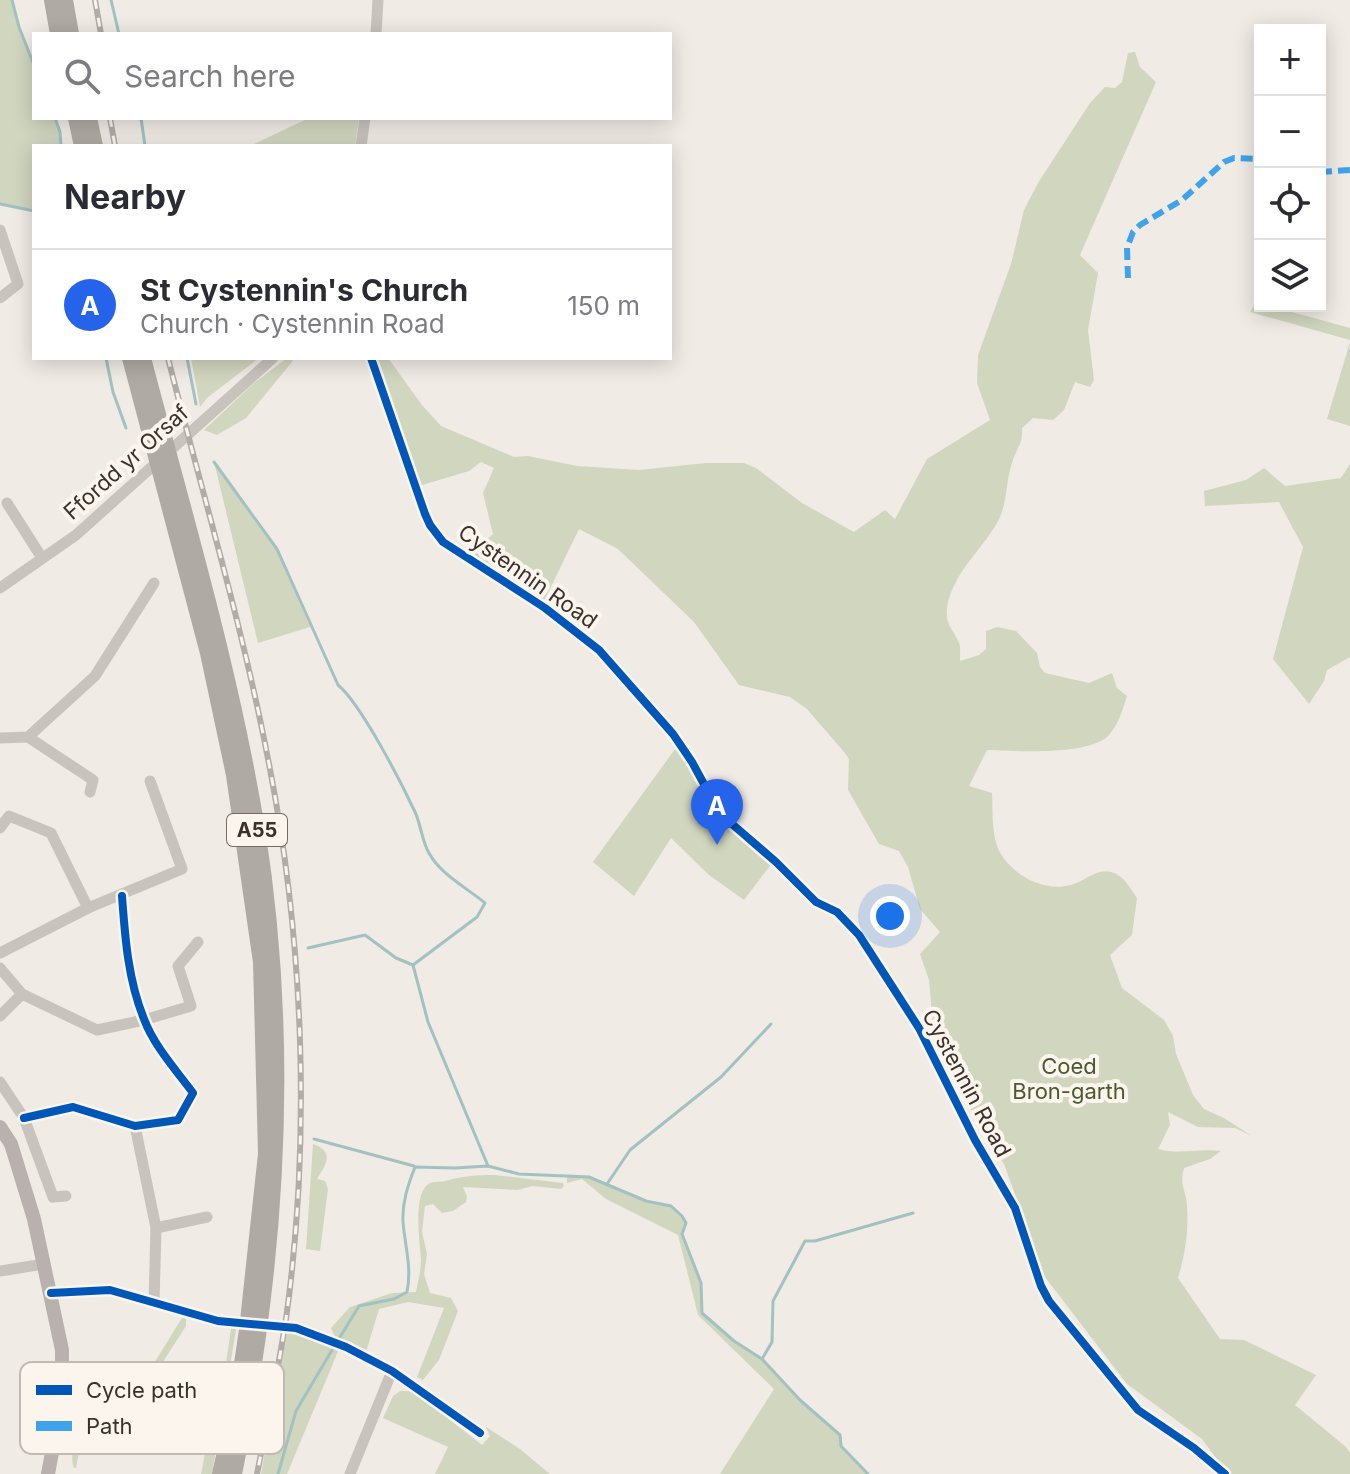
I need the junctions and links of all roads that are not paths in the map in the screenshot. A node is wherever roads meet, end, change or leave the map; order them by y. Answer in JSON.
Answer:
{"nodes":[{"id":1,"x":52,"y":0,"type":"edge"},
{"id":2,"x":65,"y":0,"type":"edge"},
{"id":3,"x":378,"y":0,"type":"edge"},
{"id":4,"x":58,"y":32,"type":"edge"},
{"id":5,"x":71,"y":32,"type":"edge"},
{"id":6,"x":376,"y":32,"type":"edge"},
{"id":7,"x":76,"y":120,"type":"edge"},
{"id":8,"x":89,"y":120,"type":"edge"},
{"id":9,"x":365,"y":120,"type":"edge"},
{"id":10,"x":82,"y":144,"type":"edge"},
{"id":11,"x":95,"y":144,"type":"edge"},
{"id":12,"x":361,"y":144,"type":"edge"},
{"id":13,"x":0,"y":230,"type":"edge"},
{"id":14,"x":0,"y":298,"type":"edge"},
{"id":15,"x":131,"y":360,"type":"edge"},
{"id":16,"x":144,"y":360,"type":"edge"},
{"id":17,"x":271,"y":360,"type":"edge"},
{"id":18,"x":372,"y":360,"type":"edge"},
{"id":19,"x":7,"y":503,"type":"dead end"},
{"id":20,"x":42,"y":558,"type":"junction"},
{"id":21,"x":154,"y":583,"type":"dead end"},
{"id":22,"x":0,"y":588,"type":"edge"},
{"id":23,"x":28,"y":737,"type":"junction"},
{"id":24,"x":0,"y":738,"type":"edge"},
{"id":25,"x":150,"y":781,"type":"dead end"},
{"id":26,"x":90,"y":792,"type":"dead end"},
{"id":27,"x":0,"y":828,"type":"edge"},
{"id":28,"x":122,"y":896,"type":"junction"},
{"id":29,"x":88,"y":908,"type":"junction"},
{"id":30,"x":198,"y":942,"type":"dead end"},
{"id":31,"x":0,"y":953,"type":"edge"},
{"id":32,"x":0,"y":968,"type":"edge"},
{"id":33,"x":22,"y":994,"type":"junction"},
{"id":34,"x":0,"y":1016,"type":"edge"},
{"id":35,"x":144,"y":1020,"type":"junction"},
{"id":36,"x":0,"y":1082,"type":"edge"},
{"id":37,"x":24,"y":1118,"type":"junction"},
{"id":38,"x":135,"y":1126,"type":"junction"},
{"id":39,"x":0,"y":1127,"type":"edge"},
{"id":40,"x":66,"y":1196,"type":"dead end"},
{"id":41,"x":207,"y":1217,"type":"dead end"},
{"id":42,"x":156,"y":1228,"type":"junction"},
{"id":43,"x":44,"y":1264,"type":"junction"},
{"id":44,"x":0,"y":1271,"type":"edge"},
{"id":45,"x":51,"y":1293,"type":"junction"},
{"id":46,"x":154,"y":1303,"type":"junction"},
{"id":47,"x":255,"y":1323,"type":"junction"},
{"id":48,"x":63,"y":1362,"type":"edge"},
{"id":49,"x":246,"y":1362,"type":"edge"},
{"id":50,"x":250,"y":1362,"type":"edge"},
{"id":51,"x":392,"y":1371,"type":"junction"},
{"id":52,"x":480,"y":1433,"type":"dead end"},
{"id":53,"x":52,"y":1454,"type":"edge"},
{"id":54,"x":225,"y":1454,"type":"edge"},
{"id":55,"x":237,"y":1454,"type":"edge"},
{"id":56,"x":48,"y":1474,"type":"edge"},
{"id":57,"x":220,"y":1474,"type":"edge"},
{"id":58,"x":234,"y":1474,"type":"edge"},
{"id":59,"x":350,"y":1474,"type":"edge"},
{"id":60,"x":1225,"y":1474,"type":"edge"}],
"edges":[{"from":1,"to":4,"type":"highway"},
{"from":2,"to":5,"type":"highway"},
{"from":3,"to":6,"type":"street"},
{"from":7,"to":10,"type":"highway"},
{"from":8,"to":11,"type":"highway"},
{"from":9,"to":12,"type":"street"},
{"from":13,"to":14,"type":"street"},
{"from":15,"to":47,"type":"highway","number":"A55"},
{"from":16,"to":47,"type":"highway","number":"A55"},
{"from":17,"to":20,"type":"street","name":"Ffordd yr Orsaf"},
{"from":18,"to":60,"type":"street","name":"Cystennin Road"},
{"from":19,"to":20,"type":"street"},
{"from":20,"to":22,"type":"street","name":"Ffordd yr Orsaf"},
{"from":21,"to":23,"type":"street"},
{"from":23,"to":24,"type":"street"},
{"from":23,"to":26,"type":"street"},
{"from":25,"to":28,"type":"street"},
{"from":27,"to":29,"type":"street"},
{"from":28,"to":29,"type":"street"},
{"from":28,"to":35,"type":"street"},
{"from":29,"to":31,"type":"street"},
{"from":30,"to":35,"type":"street"},
{"from":32,"to":33,"type":"street"},
{"from":33,"to":34,"type":"street"},
{"from":33,"to":35,"type":"street"},
{"from":35,"to":38,"type":"street"},
{"from":36,"to":37,"type":"street"},
{"from":37,"to":38,"type":"street"},
{"from":37,"to":40,"type":"street"},
{"from":38,"to":42,"type":"street"},
{"from":39,"to":43,"type":"main road"},
{"from":41,"to":42,"type":"street"},
{"from":42,"to":46,"type":"street"},
{"from":43,"to":44,"type":"street"},
{"from":43,"to":45,"type":"main road"},
{"from":45,"to":46,"type":"street"},
{"from":45,"to":48,"type":"main road"},
{"from":46,"to":51,"type":"street"},
{"from":47,"to":49,"type":"highway","number":"A55"},
{"from":47,"to":50,"type":"highway","number":"A55"},
{"from":51,"to":52,"type":"street"},
{"from":51,"to":59,"type":"street"},
{"from":53,"to":56,"type":"main road"},
{"from":54,"to":57,"type":"highway","number":"A55"},
{"from":55,"to":58,"type":"highway","number":"A55"}]}
